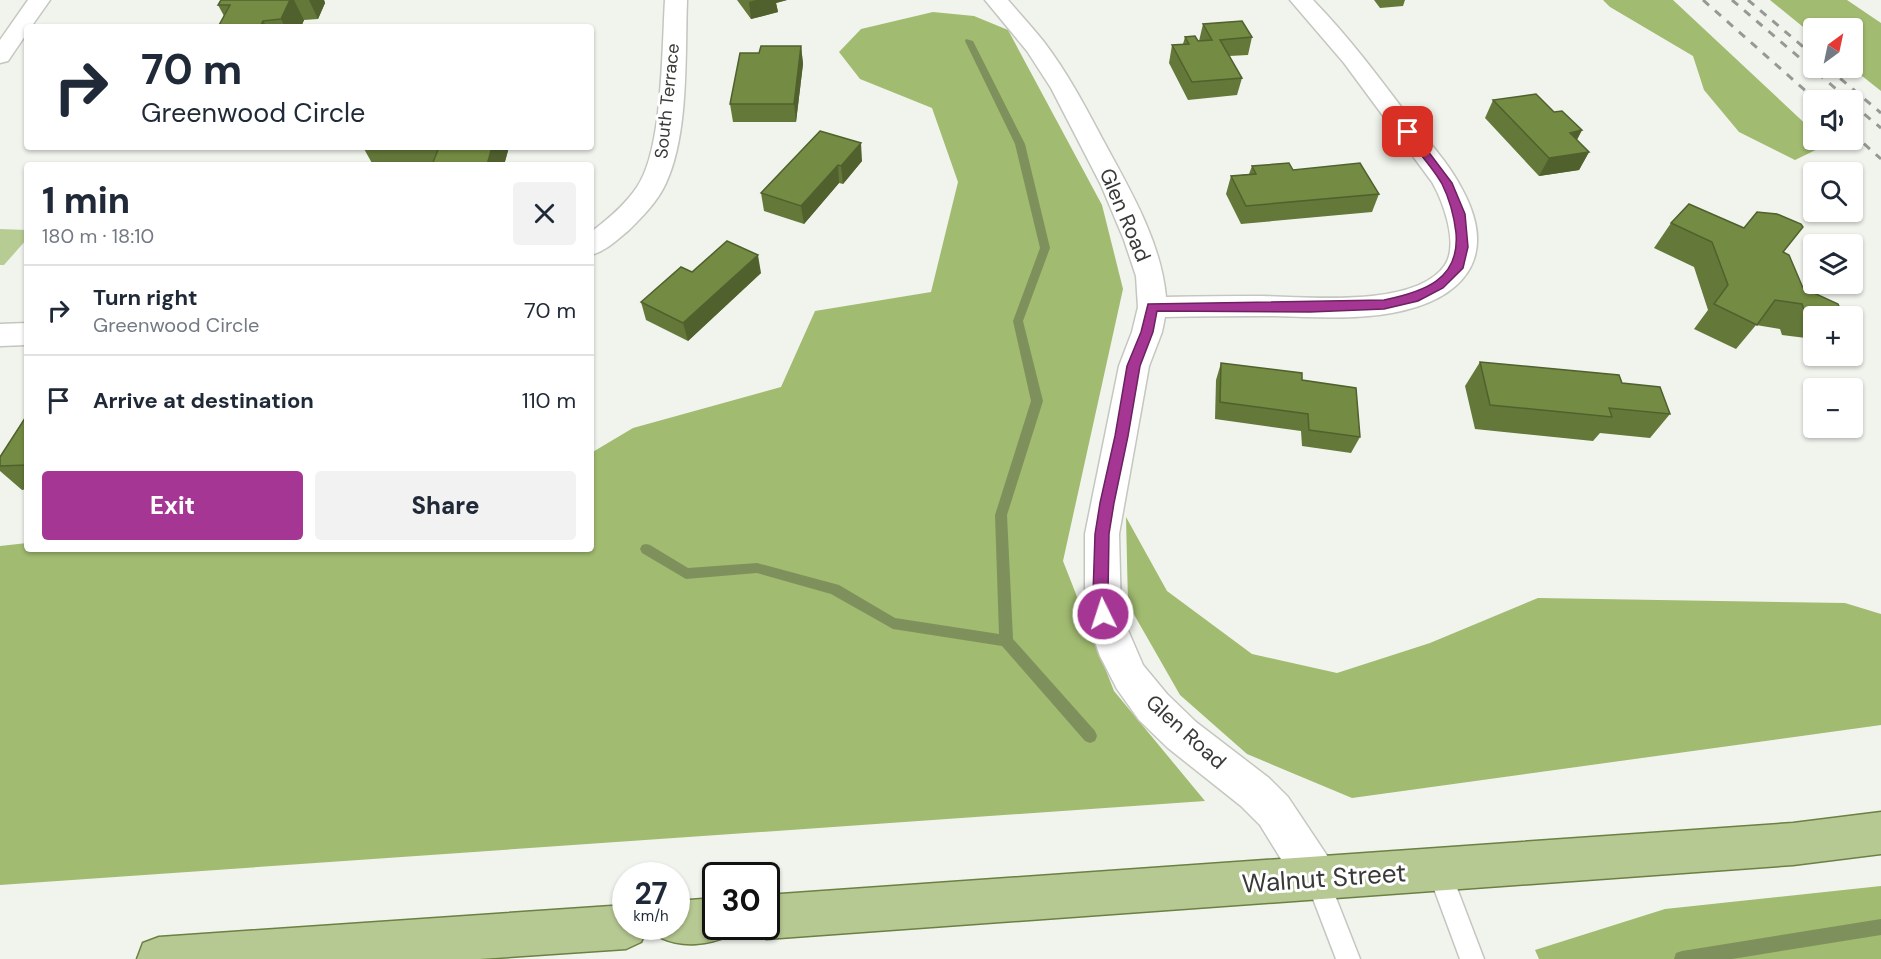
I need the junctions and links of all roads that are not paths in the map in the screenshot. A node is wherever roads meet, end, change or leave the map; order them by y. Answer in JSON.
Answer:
{"nodes":[{"id":1,"x":39,"y":0,"type":"edge"},
{"id":2,"x":676,"y":0,"type":"edge"},
{"id":3,"x":996,"y":0,"type":"edge"},
{"id":4,"x":1300,"y":0,"type":"edge"},
{"id":5,"x":0,"y":56,"type":"edge"},
{"id":6,"x":594,"y":243,"type":"edge"},
{"id":7,"x":1152,"y":307,"type":"junction"},
{"id":8,"x":24,"y":334,"type":"edge"},
{"id":9,"x":0,"y":335,"type":"edge"},
{"id":10,"x":1881,"y":833,"type":"edge"},
{"id":11,"x":1439,"y":870,"type":"junction"},
{"id":12,"x":1317,"y":878,"type":"junction"},
{"id":13,"x":780,"y":916,"type":"edge"},
{"id":14,"x":612,"y":930,"type":"edge"},
{"id":15,"x":478,"y":948,"type":"edge"},
{"id":16,"x":159,"y":959,"type":"edge"},
{"id":17,"x":1348,"y":959,"type":"edge"},
{"id":18,"x":1472,"y":959,"type":"edge"}],
"edges":[{"from":1,"to":5,"type":"street"},
{"from":2,"to":6,"type":"street","name":"South Terrace"},
{"from":3,"to":7,"type":"street","name":"Glen Road"},
{"from":4,"to":7,"type":"street"},
{"from":7,"to":12,"type":"street","name":"Glen Road"},
{"from":8,"to":9,"type":"street"},
{"from":10,"to":11,"type":"main road","name":"Walnut Street"},
{"from":11,"to":12,"type":"main road","name":"Walnut Street"},
{"from":11,"to":18,"type":"lane"},
{"from":12,"to":13,"type":"main road","name":"Walnut Street"},
{"from":12,"to":17,"type":"lane"},
{"from":14,"to":15,"type":"main road"},
{"from":15,"to":16,"type":"main road"}]}
